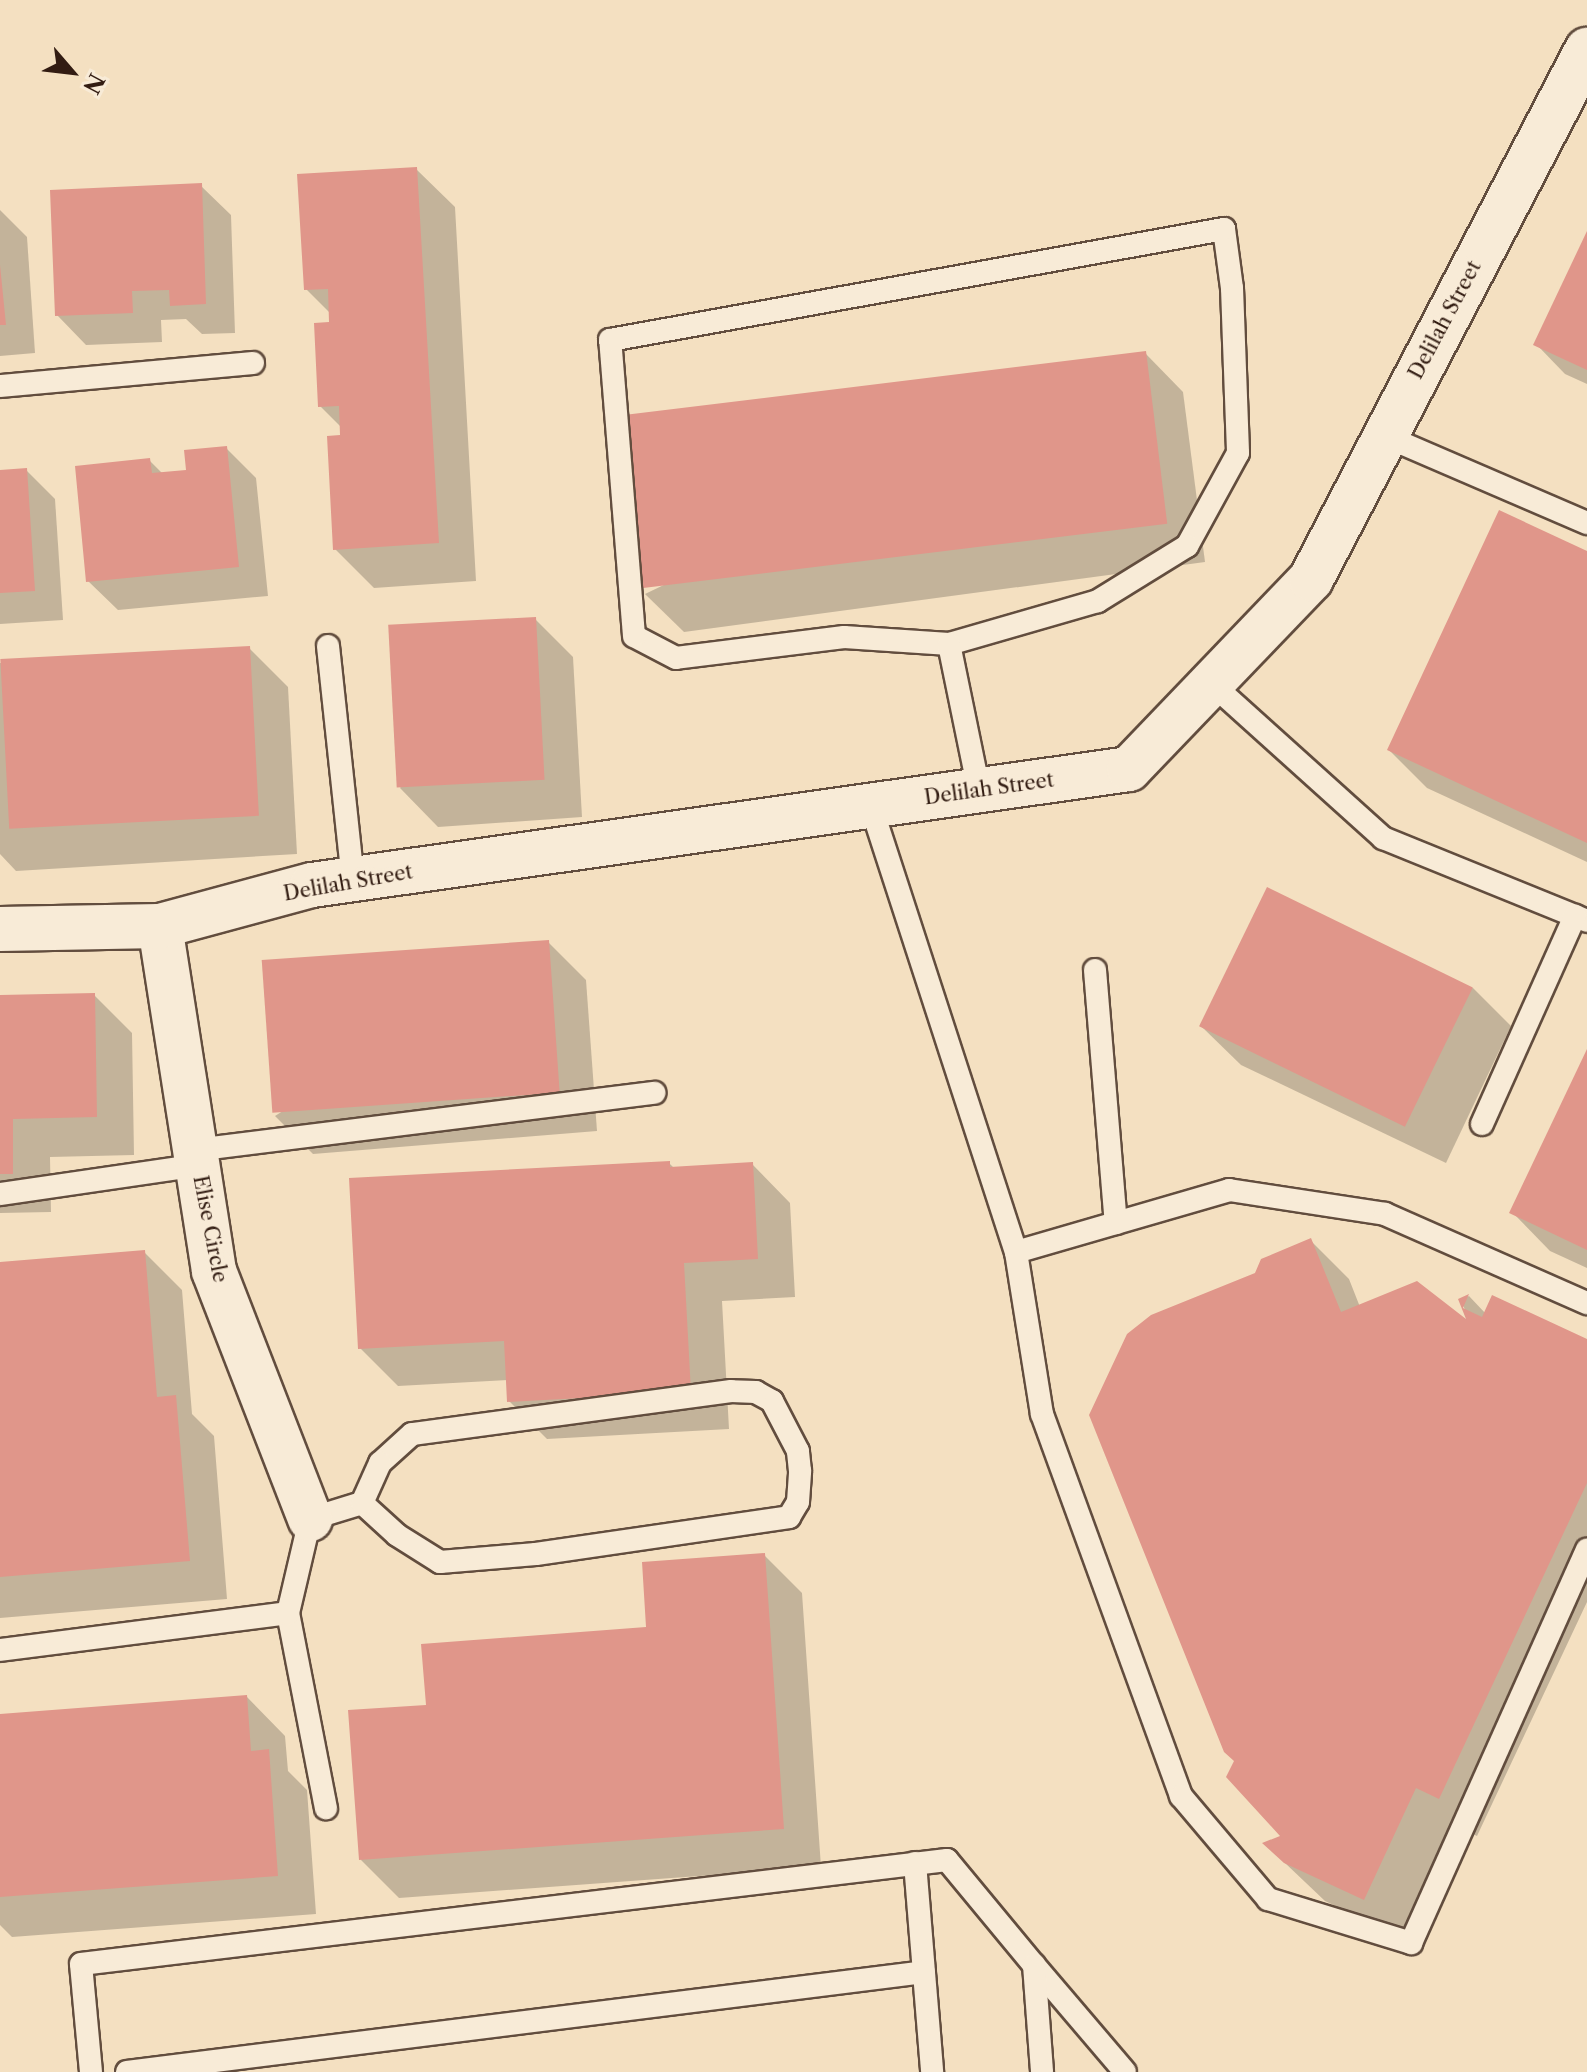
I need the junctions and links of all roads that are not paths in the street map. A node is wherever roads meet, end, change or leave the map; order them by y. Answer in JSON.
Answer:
{"nodes":[{"id":1,"x":1581,"y":74,"type":"edge"},
{"id":2,"x":253,"y":363,"type":"dead end"},
{"id":3,"x":0,"y":386,"type":"edge"},
{"id":4,"x":1385,"y":436,"type":"junction"},
{"id":5,"x":1587,"y":523,"type":"edge"},
{"id":6,"x":949,"y":644,"type":"junction"},
{"id":7,"x":328,"y":646,"type":"dead end"},
{"id":8,"x":1211,"y":683,"type":"junction"},
{"id":9,"x":979,"y":790,"type":"junction"},
{"id":10,"x":871,"y":806,"type":"junction"},
{"id":11,"x":353,"y":879,"type":"junction"},
{"id":12,"x":1581,"y":918,"type":"edge"},
{"id":13,"x":160,"y":926,"type":"junction"},
{"id":14,"x":0,"y":929,"type":"edge"},
{"id":15,"x":1095,"y":970,"type":"dead end"},
{"id":16,"x":654,"y":1093,"type":"dead end"},
{"id":17,"x":1482,"y":1124,"type":"dead end"},
{"id":18,"x":196,"y":1157,"type":"junction"},
{"id":19,"x":0,"y":1194,"type":"edge"},
{"id":20,"x":1116,"y":1223,"type":"junction"},
{"id":21,"x":1016,"y":1252,"type":"junction"},
{"id":22,"x":1587,"y":1303,"type":"edge"},
{"id":23,"x":362,"y":1503,"type":"junction"},
{"id":24,"x":310,"y":1519,"type":"junction"},
{"id":25,"x":1587,"y":1550,"type":"edge"},
{"id":26,"x":288,"y":1613,"type":"junction"},
{"id":27,"x":0,"y":1650,"type":"edge"},
{"id":28,"x":326,"y":1808,"type":"dead end"},
{"id":29,"x":915,"y":1863,"type":"junction"},
{"id":30,"x":1034,"y":1965,"type":"junction"},
{"id":31,"x":924,"y":1972,"type":"junction"},
{"id":32,"x":91,"y":2072,"type":"edge"},
{"id":33,"x":127,"y":2072,"type":"edge"},
{"id":34,"x":932,"y":2072,"type":"edge"},
{"id":35,"x":1042,"y":2072,"type":"edge"},
{"id":36,"x":1125,"y":2072,"type":"edge"}],
"edges":[{"from":1,"to":4,"type":"street","name":"Delilah Street"},
{"from":2,"to":3,"type":"lane"},
{"from":4,"to":5,"type":"lane"},
{"from":4,"to":8,"type":"street","name":"Delilah Street"},
{"from":6,"to":6,"type":"lane"},
{"from":6,"to":9,"type":"lane"},
{"from":7,"to":11,"type":"lane"},
{"from":8,"to":9,"type":"street","name":"Delilah Street"},
{"from":8,"to":12,"type":"lane"},
{"from":9,"to":10,"type":"street","name":"Delilah Street"},
{"from":10,"to":11,"type":"street","name":"Delilah Street"},
{"from":10,"to":21,"type":"lane"},
{"from":11,"to":13,"type":"street","name":"Delilah Street"},
{"from":12,"to":17,"type":"lane"},
{"from":13,"to":14,"type":"street","name":"Delilah Street"},
{"from":13,"to":18,"type":"street","name":"Elise Circle"},
{"from":15,"to":20,"type":"lane"},
{"from":16,"to":18,"type":"lane"},
{"from":18,"to":19,"type":"lane"},
{"from":18,"to":24,"type":"street","name":"Elise Circle"},
{"from":20,"to":21,"type":"lane"},
{"from":20,"to":22,"type":"lane"},
{"from":21,"to":25,"type":"lane"},
{"from":23,"to":23,"type":"lane"},
{"from":23,"to":24,"type":"lane"},
{"from":24,"to":26,"type":"lane"},
{"from":26,"to":27,"type":"lane"},
{"from":26,"to":28,"type":"lane"},
{"from":29,"to":30,"type":"lane"},
{"from":29,"to":31,"type":"lane"},
{"from":29,"to":32,"type":"lane"},
{"from":30,"to":35,"type":"lane"},
{"from":30,"to":36,"type":"lane"},
{"from":31,"to":33,"type":"lane"},
{"from":31,"to":34,"type":"lane"}]}
